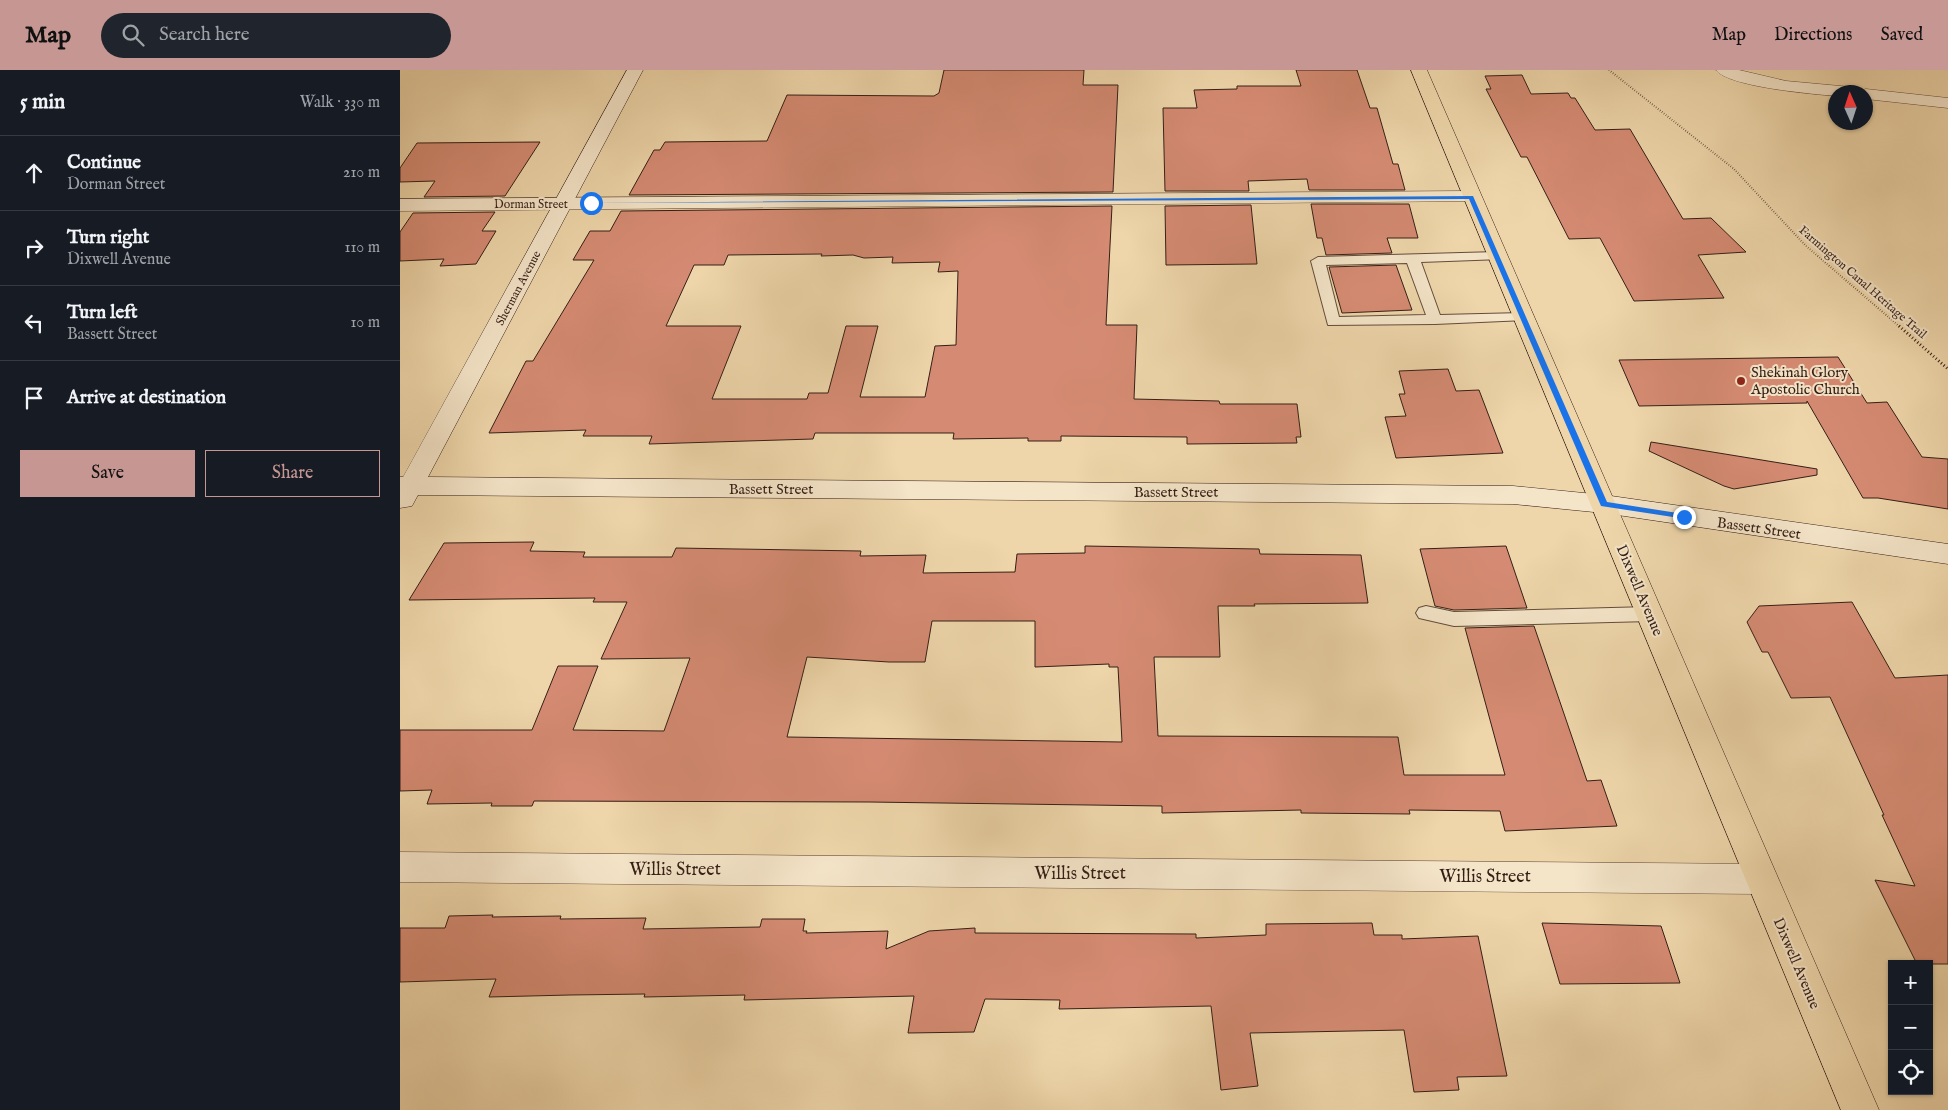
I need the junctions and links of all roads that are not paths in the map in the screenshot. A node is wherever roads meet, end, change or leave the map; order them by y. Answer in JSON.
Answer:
{"nodes":[{"id":1,"x":635,"y":70,"type":"edge"},
{"id":2,"x":1419,"y":70,"type":"edge"},
{"id":3,"x":1724,"y":70,"type":"edge"},
{"id":4,"x":1828,"y":90,"type":"edge"},
{"id":5,"x":1873,"y":95,"type":"edge"},
{"id":6,"x":1948,"y":102,"type":"edge"},
{"id":7,"x":1471,"y":198,"type":"junction"},
{"id":8,"x":564,"y":204,"type":"junction"},
{"id":9,"x":400,"y":205,"type":"edge"},
{"id":10,"x":1496,"y":256,"type":"junction"},
{"id":11,"x":1412,"y":258,"type":"junction"},
{"id":12,"x":1523,"y":317,"type":"junction"},
{"id":13,"x":1434,"y":320,"type":"junction"},
{"id":14,"x":404,"y":492,"type":"edge"},
{"id":15,"x":1604,"y":504,"type":"junction"},
{"id":16,"x":1948,"y":554,"type":"edge"},
{"id":17,"x":1426,"y":613,"type":"dead end"},
{"id":18,"x":1650,"y":614,"type":"junction"},
{"id":19,"x":400,"y":867,"type":"edge"},
{"id":20,"x":1760,"y":879,"type":"junction"},
{"id":21,"x":1860,"y":1110,"type":"edge"}],
"edges":[{"from":1,"to":8,"type":"street","name":"Sherman Avenue"},
{"from":2,"to":7,"type":"main road","name":"Dixwell Avenue"},
{"from":3,"to":4,"type":"street"},
{"from":5,"to":6,"type":"street"},
{"from":7,"to":8,"type":"street","name":"Dorman Street"},
{"from":7,"to":10,"type":"main road","name":"Dixwell Avenue"},
{"from":8,"to":9,"type":"street","name":"Dorman Street"},
{"from":8,"to":14,"type":"street","name":"Sherman Avenue"},
{"from":10,"to":11,"type":"lane"},
{"from":10,"to":12,"type":"main road","name":"Dixwell Avenue"},
{"from":11,"to":13,"type":"lane"},
{"from":11,"to":13,"type":"lane"},
{"from":12,"to":13,"type":"lane"},
{"from":12,"to":15,"type":"main road","name":"Dixwell Avenue"},
{"from":14,"to":15,"type":"street","name":"Bassett Street"},
{"from":15,"to":16,"type":"street","name":"Bassett Street"},
{"from":15,"to":18,"type":"main road","name":"Dixwell Avenue"},
{"from":17,"to":18,"type":"lane"},
{"from":18,"to":20,"type":"main road","name":"Dixwell Avenue"},
{"from":19,"to":20,"type":"street","name":"Willis Street"},
{"from":20,"to":21,"type":"main road","name":"Dixwell Avenue"}]}
